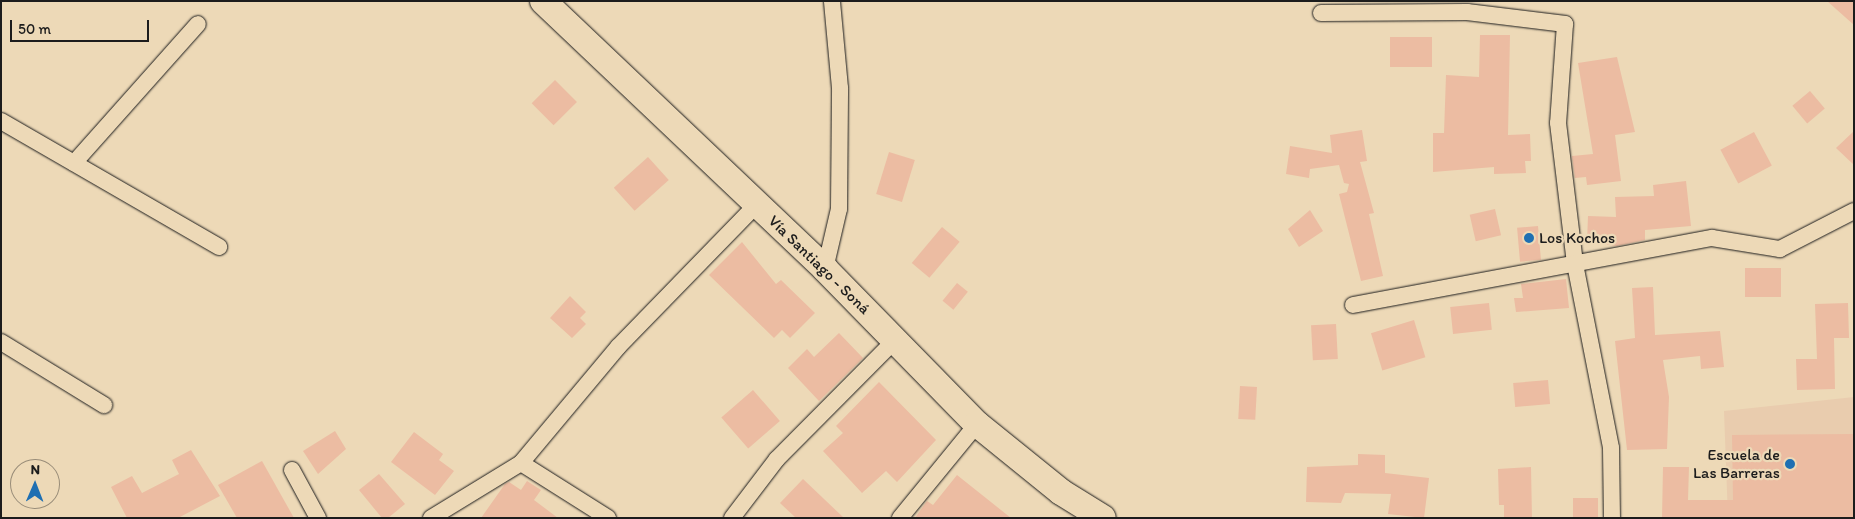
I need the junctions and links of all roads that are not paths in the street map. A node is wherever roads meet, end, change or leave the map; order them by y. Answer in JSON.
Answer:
{"nodes":[{"id":1,"x":543,"y":1,"type":"edge"},
{"id":2,"x":832,"y":1,"type":"edge"},
{"id":3,"x":1321,"y":13,"type":"dead end"},
{"id":4,"x":198,"y":24,"type":"dead end"},
{"id":5,"x":1,"y":121,"type":"edge"},
{"id":6,"x":74,"y":163,"type":"junction"},
{"id":7,"x":756,"y":205,"type":"junction"},
{"id":8,"x":1854,"y":211,"type":"edge"},
{"id":9,"x":219,"y":247,"type":"dead end"},
{"id":10,"x":1575,"y":264,"type":"junction"},
{"id":11,"x":826,"y":269,"type":"junction"},
{"id":12,"x":1353,"y":305,"type":"dead end"},
{"id":13,"x":895,"y":340,"type":"junction"},
{"id":14,"x":1,"y":342,"type":"edge"},
{"id":15,"x":104,"y":404,"type":"dead end"},
{"id":16,"x":977,"y":424,"type":"junction"},
{"id":17,"x":521,"y":463,"type":"junction"},
{"id":18,"x":292,"y":470,"type":"dead end"},
{"id":19,"x":318,"y":518,"type":"edge"},
{"id":20,"x":431,"y":518,"type":"edge"},
{"id":21,"x":608,"y":518,"type":"edge"},
{"id":22,"x":732,"y":518,"type":"edge"},
{"id":23,"x":900,"y":518,"type":"edge"},
{"id":24,"x":1103,"y":518,"type":"edge"},
{"id":25,"x":1612,"y":518,"type":"edge"}],
"edges":[{"from":1,"to":7,"type":"main road","name":"Vía Santiago - Soná"},
{"from":2,"to":11,"type":"street"},
{"from":3,"to":10,"type":"street"},
{"from":4,"to":6,"type":"street"},
{"from":5,"to":6,"type":"street"},
{"from":6,"to":9,"type":"street"},
{"from":7,"to":11,"type":"main road","name":"Vía Santiago - Soná"},
{"from":7,"to":17,"type":"street"},
{"from":8,"to":10,"type":"street"},
{"from":10,"to":12,"type":"street"},
{"from":10,"to":25,"type":"street"},
{"from":11,"to":13,"type":"main road","name":"Vía Santiago - Soná"},
{"from":13,"to":16,"type":"main road","name":"Vía Santiago - Soná"},
{"from":13,"to":22,"type":"street"},
{"from":14,"to":15,"type":"street"},
{"from":16,"to":23,"type":"street"},
{"from":16,"to":24,"type":"main road","name":"Vía Santiago - Soná"},
{"from":17,"to":20,"type":"street"},
{"from":17,"to":21,"type":"street"},
{"from":18,"to":19,"type":"street"}]}
